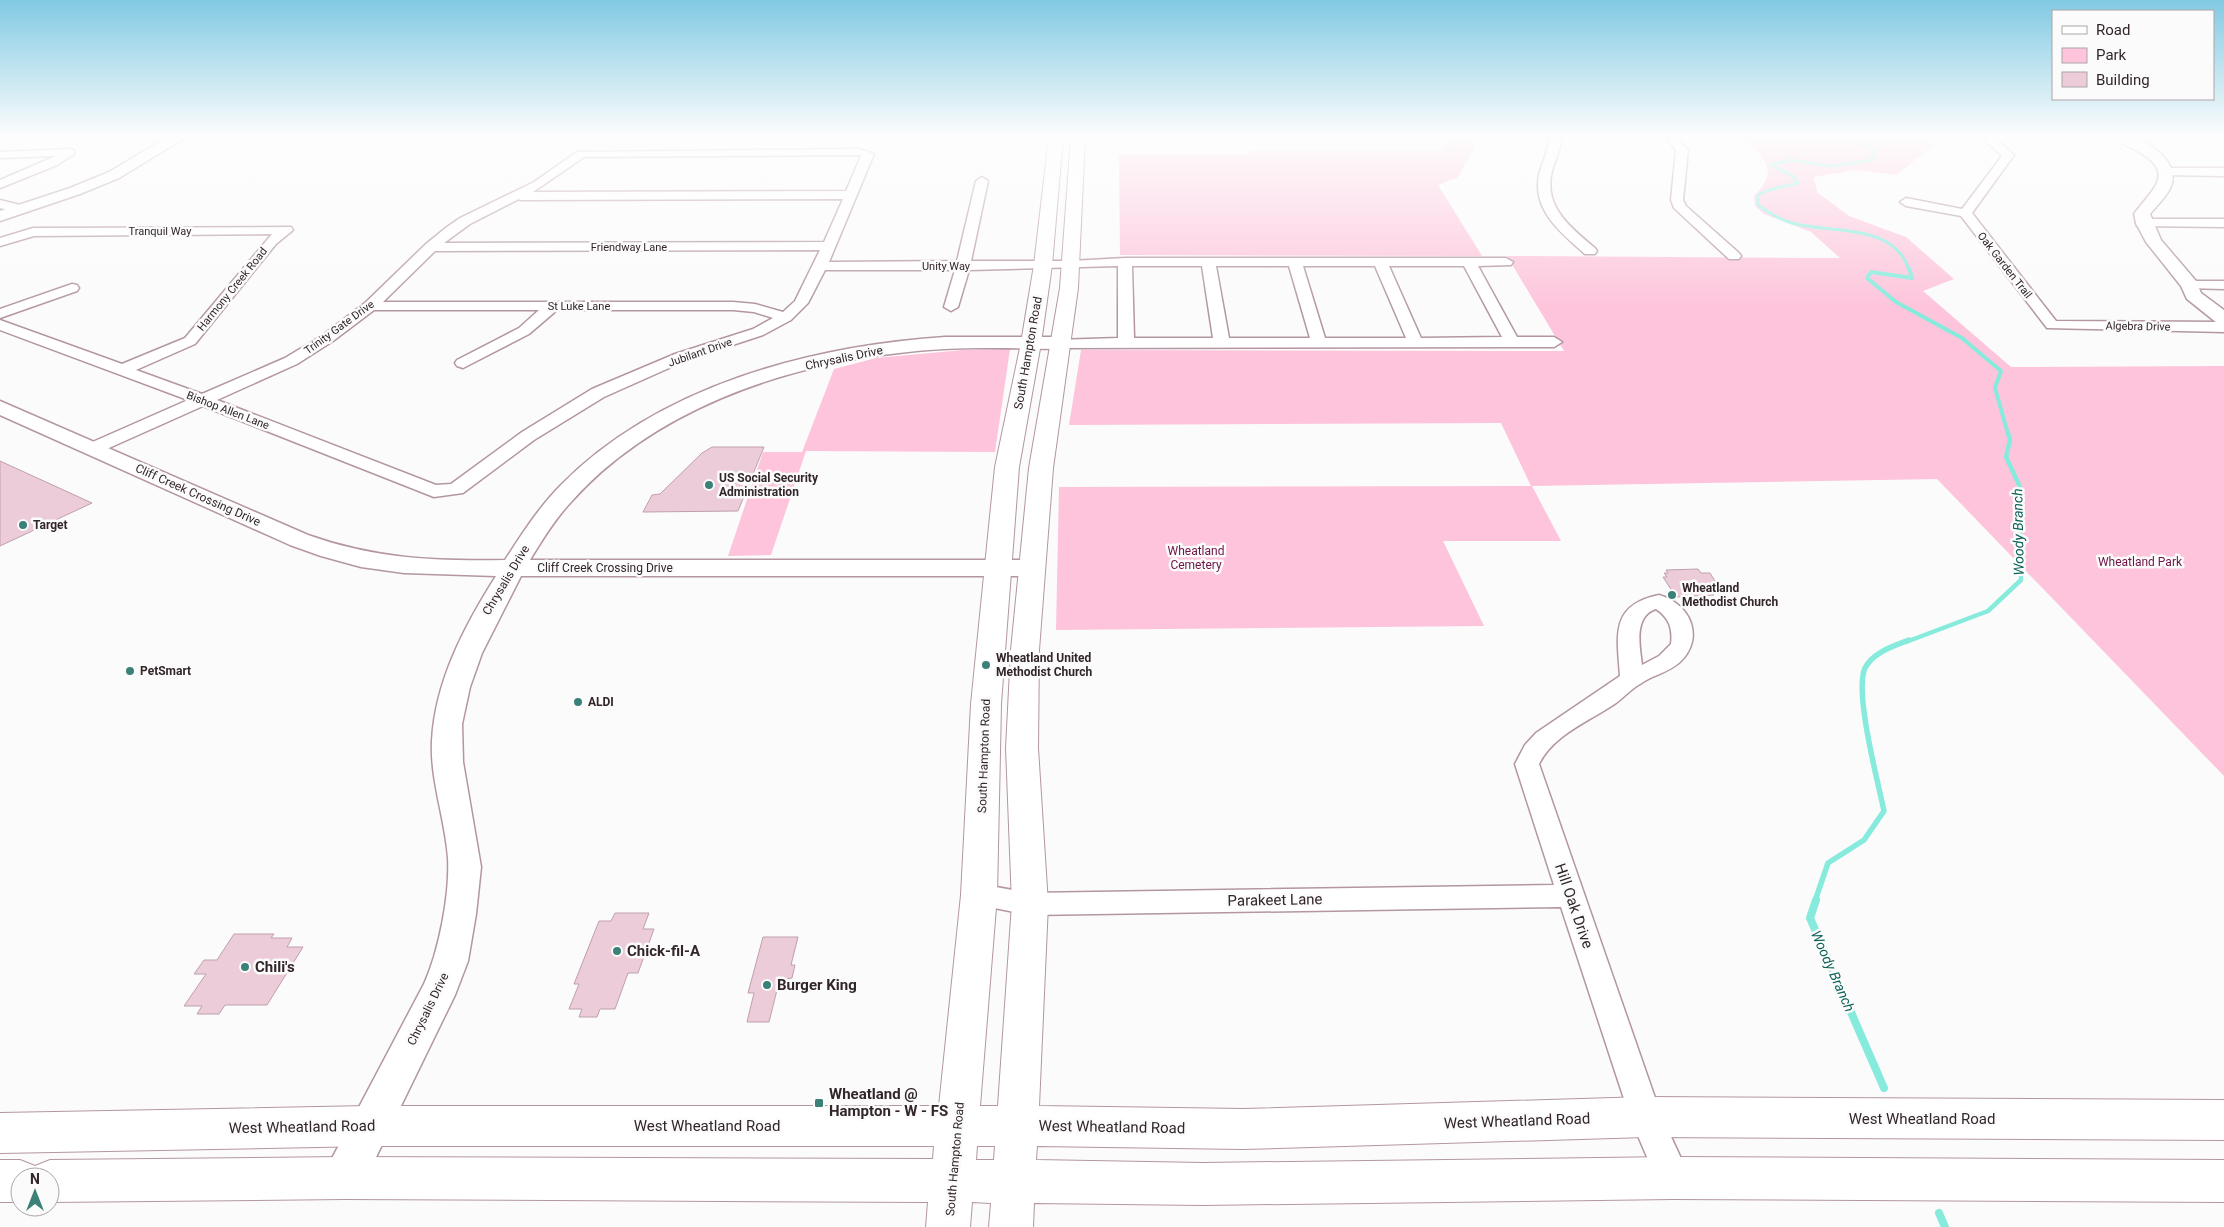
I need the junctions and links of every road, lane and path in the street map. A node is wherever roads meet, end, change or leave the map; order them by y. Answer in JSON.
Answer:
{"nodes":[{"id":1,"x":65,"y":194,"type":"edge"},
{"id":2,"x":523,"y":194,"type":"edge"},
{"id":3,"x":979,"y":194,"type":"edge"},
{"id":4,"x":1050,"y":194,"type":"edge"},
{"id":5,"x":1075,"y":194,"type":"edge"},
{"id":6,"x":1543,"y":194,"type":"edge"},
{"id":7,"x":1678,"y":194,"type":"edge"},
{"id":8,"x":1979,"y":194,"type":"edge"},
{"id":9,"x":2158,"y":194,"type":"edge"},
{"id":10,"x":849,"y":195,"type":"joint"},
{"id":11,"x":520,"y":196,"type":"junction"},
{"id":12,"x":1906,"y":202,"type":"dead end"},
{"id":13,"x":0,"y":204,"type":"edge"},
{"id":14,"x":20,"y":209,"type":"junction"},
{"id":15,"x":1965,"y":213,"type":"junction"},
{"id":16,"x":0,"y":216,"type":"edge"},
{"id":17,"x":2142,"y":223,"type":"junction"},
{"id":18,"x":2224,"y":223,"type":"edge"},
{"id":19,"x":286,"y":230,"type":"joint"},
{"id":20,"x":0,"y":242,"type":"edge"},
{"id":21,"x":828,"y":246,"type":"junction"},
{"id":22,"x":431,"y":247,"type":"junction"},
{"id":23,"x":1590,"y":251,"type":"dead end"},
{"id":24,"x":1734,"y":256,"type":"dead end"},
{"id":25,"x":1125,"y":262,"type":"junction"},
{"id":26,"x":1208,"y":262,"type":"junction"},
{"id":27,"x":1380,"y":262,"type":"junction"},
{"id":28,"x":1469,"y":262,"type":"junction"},
{"id":29,"x":1506,"y":262,"type":"dead end"},
{"id":30,"x":1295,"y":263,"type":"junction"},
{"id":31,"x":1043,"y":265,"type":"junction"},
{"id":32,"x":1071,"y":265,"type":"junction"},
{"id":33,"x":820,"y":266,"type":"junction"},
{"id":34,"x":963,"y":266,"type":"junction"},
{"id":35,"x":2190,"y":285,"type":"junction"},
{"id":36,"x":2224,"y":285,"type":"edge"},
{"id":37,"x":72,"y":288,"type":"dead end"},
{"id":38,"x":370,"y":306,"type":"junction"},
{"id":39,"x":552,"y":306,"type":"junction"},
{"id":40,"x":951,"y":307,"type":"dead end"},
{"id":41,"x":0,"y":314,"type":"edge"},
{"id":42,"x":786,"y":317,"type":"junction"},
{"id":43,"x":2224,"y":319,"type":"edge"},
{"id":44,"x":0,"y":325,"type":"edge"},
{"id":45,"x":2052,"y":325,"type":"joint"},
{"id":46,"x":2224,"y":327,"type":"edge"},
{"id":47,"x":1512,"y":342,"type":"junction"},
{"id":48,"x":1554,"y":342,"type":"dead end"},
{"id":49,"x":1031,"y":343,"type":"junction"},
{"id":50,"x":1062,"y":343,"type":"junction"},
{"id":51,"x":1320,"y":343,"type":"junction"},
{"id":52,"x":1416,"y":343,"type":"junction"},
{"id":53,"x":1126,"y":344,"type":"junction"},
{"id":54,"x":1222,"y":344,"type":"junction"},
{"id":55,"x":463,"y":363,"type":"dead end"},
{"id":56,"x":122,"y":370,"type":"junction"},
{"id":57,"x":203,"y":400,"type":"junction"},
{"id":58,"x":0,"y":407,"type":"edge"},
{"id":59,"x":94,"y":448,"type":"junction"},
{"id":60,"x":1007,"y":467,"type":"junction"},
{"id":61,"x":1042,"y":468,"type":"junction"},
{"id":62,"x":456,"y":489,"type":"joint"},
{"id":63,"x":512,"y":568,"type":"junction"},
{"id":64,"x":998,"y":568,"type":"junction"},
{"id":65,"x":1031,"y":568,"type":"junction"},
{"id":66,"x":1632,"y":678,"type":"dead end"},
{"id":67,"x":979,"y":895,"type":"junction"},
{"id":68,"x":1571,"y":896,"type":"junction"},
{"id":69,"x":1030,"y":904,"type":"junction"},
{"id":70,"x":1646,"y":1118,"type":"junction"},
{"id":71,"x":2224,"y":1120,"type":"edge"},
{"id":72,"x":369,"y":1126,"type":"junction"},
{"id":73,"x":958,"y":1126,"type":"junction"},
{"id":74,"x":1018,"y":1126,"type":"junction"},
{"id":75,"x":0,"y":1133,"type":"edge"},
{"id":76,"x":344,"y":1178,"type":"junction"},
{"id":77,"x":1673,"y":1178,"type":"junction"},
{"id":78,"x":953,"y":1180,"type":"junction"},
{"id":79,"x":60,"y":1181,"type":"edge"},
{"id":80,"x":1014,"y":1181,"type":"junction"},
{"id":81,"x":2224,"y":1181,"type":"edge"},
{"id":82,"x":948,"y":1227,"type":"edge"},
{"id":83,"x":1011,"y":1227,"type":"edge"}],
"edges":[{"from":1,"to":14,"type":"street"},
{"from":2,"to":11,"type":"street","name":"Trinity Gate Drive"},
{"from":3,"to":34,"type":"street"},
{"from":4,"to":31,"type":"main road","name":"South Hampton Road"},
{"from":5,"to":32,"type":"main road"},
{"from":6,"to":23,"type":"street"},
{"from":7,"to":24,"type":"street"},
{"from":8,"to":15,"type":"street"},
{"from":9,"to":17,"type":"street"},
{"from":10,"to":11,"type":"street"},
{"from":10,"to":21,"type":"street","name":"Jubilant Drive"},
{"from":11,"to":22,"type":"street","name":"Trinity Gate Drive"},
{"from":12,"to":15,"type":"street"},
{"from":13,"to":14,"type":"street"},
{"from":14,"to":16,"type":"street"},
{"from":15,"to":45,"type":"street","name":"Oak Garden Trail"},
{"from":17,"to":18,"type":"street"},
{"from":17,"to":35,"type":"street"},
{"from":19,"to":20,"type":"street","name":"Tranquil Way"},
{"from":19,"to":56,"type":"street","name":"Harmony Creek Road"},
{"from":21,"to":22,"type":"street","name":"Friendway Lane"},
{"from":21,"to":33,"type":"street","name":"Jubilant Drive"},
{"from":22,"to":38,"type":"street","name":"Trinity Gate Drive"},
{"from":25,"to":26,"type":"street","name":"Unity Way"},
{"from":25,"to":32,"type":"street","name":"Unity Way"},
{"from":25,"to":53,"type":"street"},
{"from":26,"to":30,"type":"street","name":"Unity Way"},
{"from":26,"to":54,"type":"street"},
{"from":27,"to":28,"type":"street","name":"Unity Way"},
{"from":27,"to":30,"type":"street","name":"Unity Way"},
{"from":27,"to":52,"type":"street"},
{"from":28,"to":29,"type":"street","name":"Unity Way"},
{"from":28,"to":47,"type":"street"},
{"from":30,"to":51,"type":"street"},
{"from":31,"to":32,"type":"street","name":"Unity Way"},
{"from":31,"to":34,"type":"street","name":"Unity Way"},
{"from":31,"to":49,"type":"main road","name":"South Hampton Road"},
{"from":32,"to":50,"type":"main road"},
{"from":33,"to":34,"type":"street","name":"Unity Way"},
{"from":33,"to":42,"type":"street","name":"Jubilant Drive"},
{"from":34,"to":40,"type":"street"},
{"from":35,"to":36,"type":"street"},
{"from":35,"to":43,"type":"street"},
{"from":37,"to":41,"type":"street"},
{"from":38,"to":39,"type":"street","name":"St Luke Lane"},
{"from":38,"to":57,"type":"street","name":"Trinity Gate Drive"},
{"from":39,"to":42,"type":"street","name":"St Luke Lane"},
{"from":39,"to":55,"type":"street"},
{"from":42,"to":62,"type":"street","name":"Jubilant Drive"},
{"from":44,"to":56,"type":"street","name":"Bishop Allen Lane"},
{"from":45,"to":46,"type":"street","name":"Algebra Drive"},
{"from":47,"to":48,"type":"street"},
{"from":47,"to":52,"type":"street"},
{"from":49,"to":50,"type":"street","name":"Chrysalis Drive"},
{"from":49,"to":60,"type":"main road","name":"South Hampton Road"},
{"from":49,"to":63,"type":"street","name":"Chrysalis Drive"},
{"from":50,"to":53,"type":"street"},
{"from":50,"to":61,"type":"main road"},
{"from":51,"to":52,"type":"street"},
{"from":51,"to":54,"type":"street"},
{"from":53,"to":54,"type":"street"},
{"from":56,"to":57,"type":"street","name":"Bishop Allen Lane"},
{"from":57,"to":59,"type":"street","name":"Trinity Gate Drive"},
{"from":57,"to":62,"type":"street","name":"Bishop Allen Lane"},
{"from":58,"to":59,"type":"street","name":"Cliff Creek Crossing Drive"},
{"from":59,"to":63,"type":"street","name":"Cliff Creek Crossing Drive"},
{"from":60,"to":61,"type":"main road"},
{"from":60,"to":64,"type":"main road","name":"South Hampton Road"},
{"from":61,"to":65,"type":"main road"},
{"from":63,"to":64,"type":"street","name":"Cliff Creek Crossing Drive"},
{"from":63,"to":72,"type":"street","name":"Chrysalis Drive"},
{"from":64,"to":65,"type":"street","name":"Cliff Creek Crossing Drive"},
{"from":64,"to":67,"type":"main road","name":"South Hampton Road"},
{"from":65,"to":69,"type":"main road"},
{"from":66,"to":68,"type":"street","name":"Hill Oak Drive"},
{"from":67,"to":69,"type":"street","name":"Parakeet Lane"},
{"from":67,"to":73,"type":"main road","name":"South Hampton Road"},
{"from":68,"to":69,"type":"street","name":"Parakeet Lane"},
{"from":68,"to":70,"type":"street","name":"Hill Oak Drive"},
{"from":69,"to":74,"type":"main road"},
{"from":70,"to":71,"type":"main road","name":"West Wheatland Road"},
{"from":70,"to":74,"type":"main road","name":"West Wheatland Road"},
{"from":70,"to":77,"type":"street","name":"Hill Oak Drive"},
{"from":72,"to":73,"type":"main road","name":"West Wheatland Road"},
{"from":72,"to":75,"type":"main road","name":"West Wheatland Road"},
{"from":72,"to":76,"type":"street","name":"Chrysalis Drive"},
{"from":73,"to":74,"type":"main road","name":"West Wheatland Road"},
{"from":73,"to":78,"type":"main road","name":"South Hampton Road"},
{"from":74,"to":80,"type":"main road"},
{"from":76,"to":78,"type":"main road"},
{"from":76,"to":79,"type":"main road"},
{"from":77,"to":80,"type":"main road"},
{"from":77,"to":81,"type":"main road"},
{"from":78,"to":80,"type":"main road"},
{"from":78,"to":82,"type":"main road","name":"South Hampton Road"},
{"from":80,"to":83,"type":"main road"}]}
